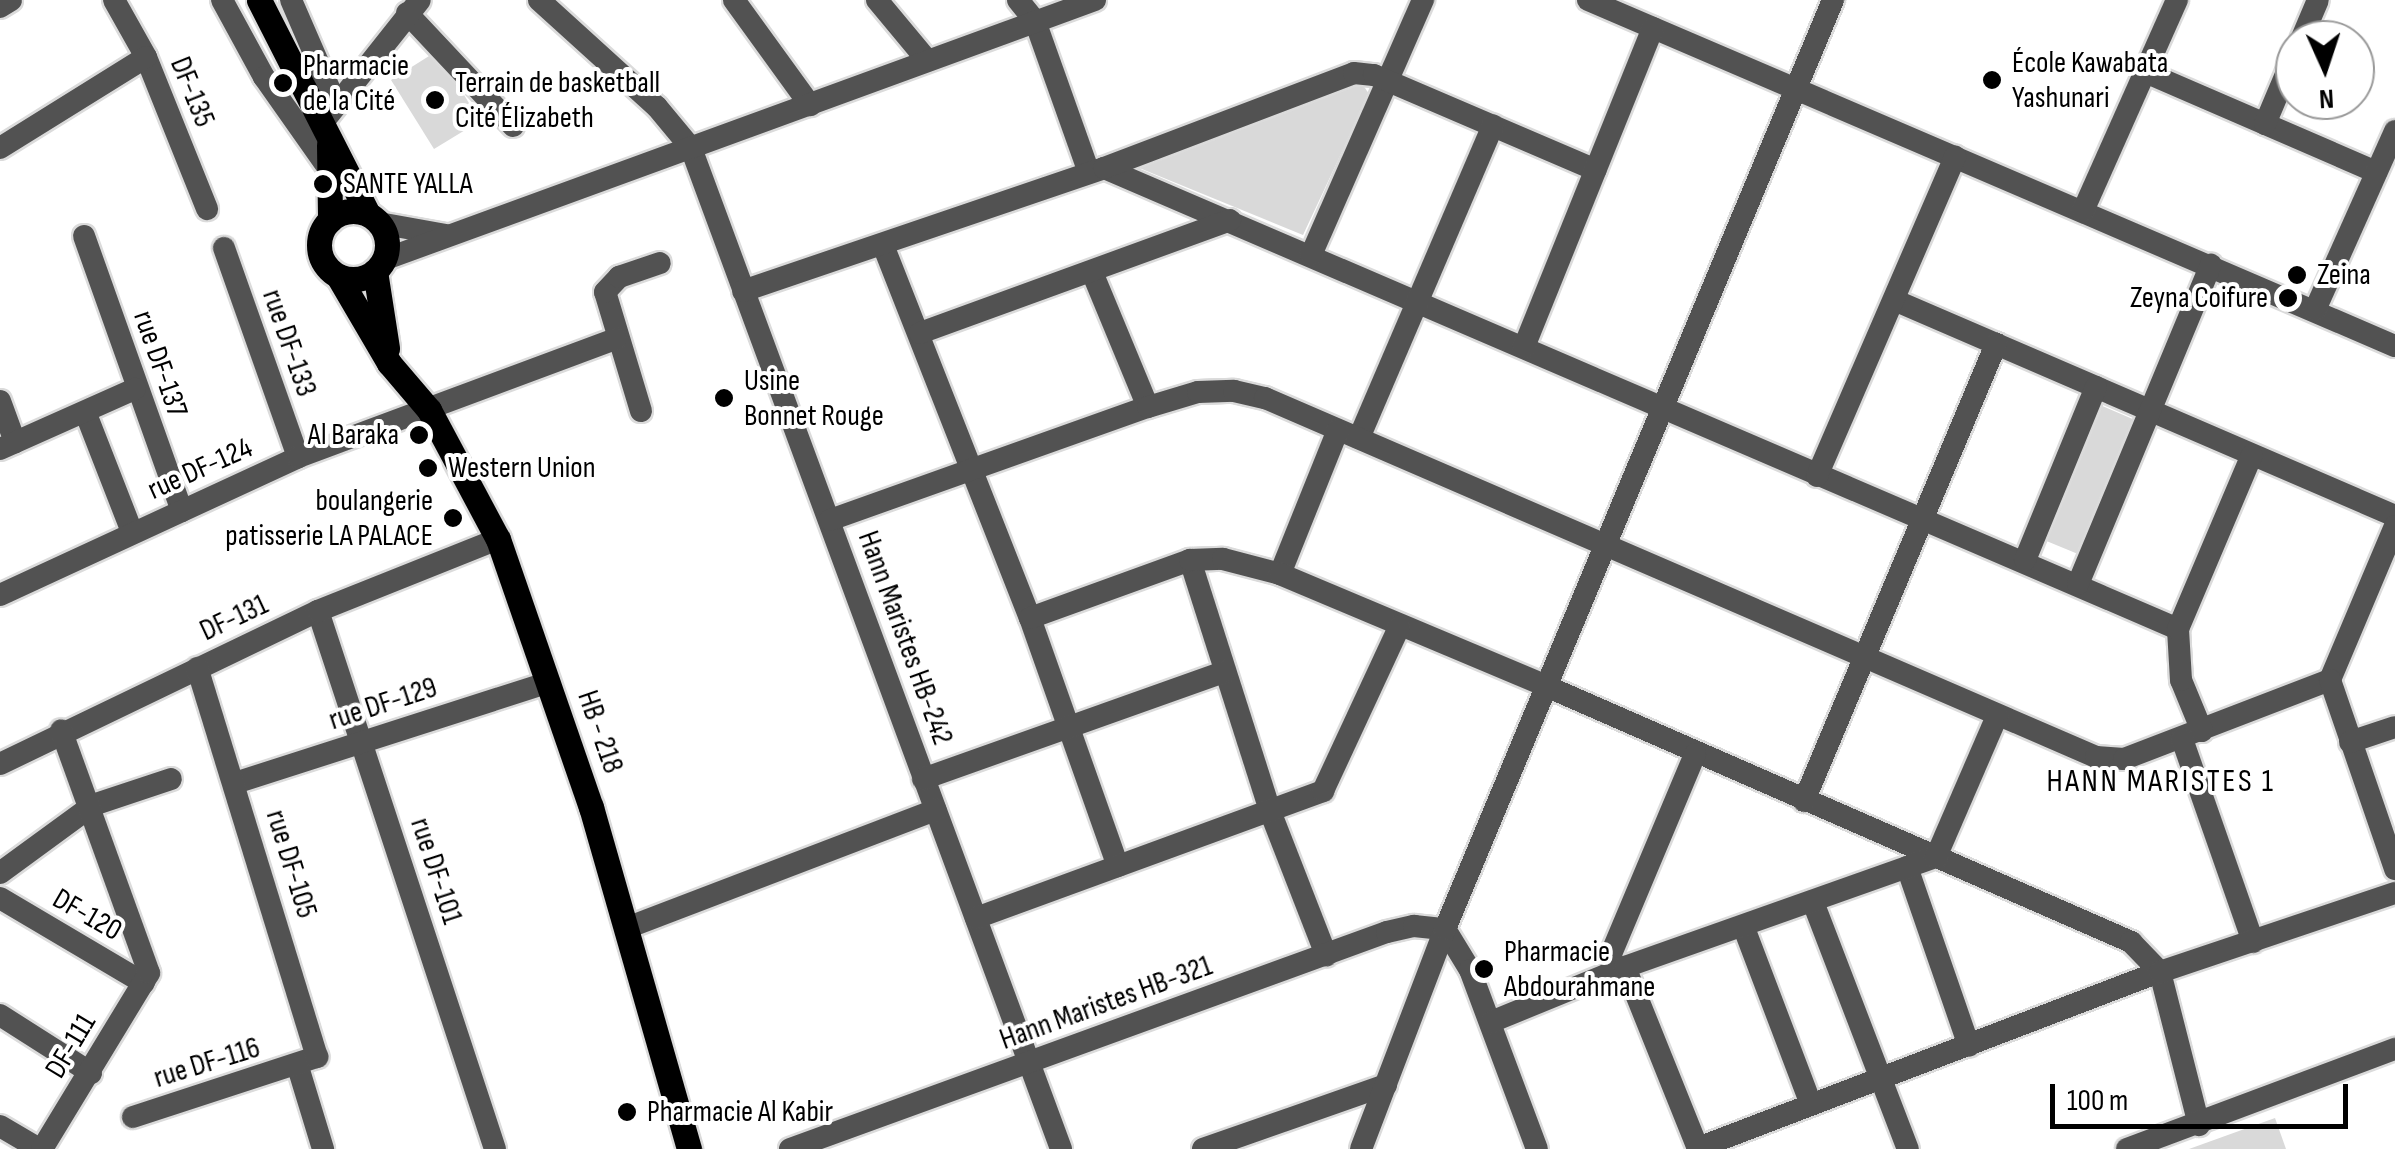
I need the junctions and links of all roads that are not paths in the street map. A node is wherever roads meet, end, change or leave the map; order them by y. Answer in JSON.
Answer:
{"nodes":[{"id":1,"x":11,"y":0,"type":"edge"},
{"id":2,"x":114,"y":0,"type":"edge"},
{"id":3,"x":222,"y":0,"type":"edge"},
{"id":4,"x":259,"y":0,"type":"edge"},
{"id":5,"x":291,"y":0,"type":"edge"},
{"id":6,"x":734,"y":0,"type":"edge"},
{"id":7,"x":877,"y":0,"type":"edge"},
{"id":8,"x":1018,"y":0,"type":"edge"},
{"id":9,"x":1095,"y":0,"type":"edge"},
{"id":10,"x":1423,"y":0,"type":"edge"},
{"id":11,"x":1588,"y":0,"type":"edge"},
{"id":12,"x":1833,"y":0,"type":"edge"},
{"id":13,"x":2177,"y":0,"type":"edge"},
{"id":14,"x":555,"y":5,"type":"edge"},
{"id":15,"x":0,"y":7,"type":"edge"},
{"id":16,"x":413,"y":7,"type":"edge"},
{"id":17,"x":1035,"y":22,"type":"junction"},
{"id":18,"x":1653,"y":28,"type":"junction"},
{"id":19,"x":146,"y":57,"type":"junction"},
{"id":20,"x":927,"y":60,"type":"junction"},
{"id":21,"x":2145,"y":72,"type":"junction"},
{"id":22,"x":1386,"y":82,"type":"junction"},
{"id":23,"x":1796,"y":89,"type":"junction"},
{"id":24,"x":2275,"y":101,"type":"edge"},
{"id":25,"x":810,"y":105,"type":"junction"},
{"id":26,"x":329,"y":120,"type":"junction"},
{"id":27,"x":2265,"y":124,"type":"junction"},
{"id":28,"x":513,"y":126,"type":"dead end"},
{"id":29,"x":1493,"y":126,"type":"junction"},
{"id":30,"x":2395,"y":131,"type":"edge"},
{"id":31,"x":0,"y":148,"type":"edge"},
{"id":32,"x":691,"y":148,"type":"junction"},
{"id":33,"x":1955,"y":157,"type":"junction"},
{"id":34,"x":329,"y":169,"type":"junction"},
{"id":35,"x":1096,"y":170,"type":"junction"},
{"id":36,"x":1596,"y":170,"type":"junction"},
{"id":37,"x":2376,"y":172,"type":"junction"},
{"id":38,"x":207,"y":209,"type":"dead end"},
{"id":39,"x":2083,"y":211,"type":"junction"},
{"id":40,"x":373,"y":219,"type":"junction"},
{"id":41,"x":330,"y":220,"type":"junction"},
{"id":42,"x":1230,"y":220,"type":"junction"},
{"id":43,"x":446,"y":235,"type":"junction"},
{"id":44,"x":84,"y":236,"type":"dead end"},
{"id":45,"x":883,"y":245,"type":"junction"},
{"id":46,"x":224,"y":248,"type":"dead end"},
{"id":47,"x":1310,"y":255,"type":"junction"},
{"id":48,"x":660,"y":263,"type":"dead end"},
{"id":49,"x":2212,"y":265,"type":"junction"},
{"id":50,"x":379,"y":266,"type":"junction"},
{"id":51,"x":1092,"y":272,"type":"junction"},
{"id":52,"x":338,"y":276,"type":"junction"},
{"id":53,"x":743,"y":291,"type":"junction"},
{"id":54,"x":1894,"y":300,"type":"junction"},
{"id":55,"x":1418,"y":301,"type":"junction"},
{"id":56,"x":2314,"y":310,"type":"junction"},
{"id":57,"x":920,"y":333,"type":"junction"},
{"id":58,"x":616,"y":339,"type":"junction"},
{"id":59,"x":1996,"y":344,"type":"junction"},
{"id":60,"x":2395,"y":346,"type":"edge"},
{"id":61,"x":1524,"y":347,"type":"junction"},
{"id":62,"x":389,"y":363,"type":"junction"},
{"id":63,"x":2096,"y":387,"type":"junction"},
{"id":64,"x":135,"y":389,"type":"junction"},
{"id":65,"x":0,"y":401,"type":"edge"},
{"id":66,"x":1148,"y":407,"type":"junction"},
{"id":67,"x":1662,"y":407,"type":"junction"},
{"id":68,"x":429,"y":410,"type":"junction"},
{"id":69,"x":2150,"y":410,"type":"junction"},
{"id":70,"x":641,"y":411,"type":"dead end"},
{"id":71,"x":86,"y":414,"type":"junction"},
{"id":72,"x":1349,"y":434,"type":"junction"},
{"id":73,"x":8,"y":445,"type":"edge"},
{"id":74,"x":2252,"y":455,"type":"junction"},
{"id":75,"x":298,"y":457,"type":"junction"},
{"id":76,"x":973,"y":467,"type":"junction"},
{"id":77,"x":1817,"y":476,"type":"junction"},
{"id":78,"x":182,"y":511,"type":"junction"},
{"id":79,"x":2395,"y":516,"type":"edge"},
{"id":80,"x":1924,"y":518,"type":"junction"},
{"id":81,"x":830,"y":520,"type":"junction"},
{"id":82,"x":2395,"y":526,"type":"edge"},
{"id":83,"x":132,"y":532,"type":"junction"},
{"id":84,"x":498,"y":539,"type":"junction"},
{"id":85,"x":1606,"y":543,"type":"junction"},
{"id":86,"x":1190,"y":560,"type":"junction"},
{"id":87,"x":2025,"y":560,"type":"junction"},
{"id":88,"x":1280,"y":574,"type":"junction"},
{"id":89,"x":2078,"y":584,"type":"junction"},
{"id":90,"x":0,"y":595,"type":"edge"},
{"id":91,"x":318,"y":611,"type":"junction"},
{"id":92,"x":1030,"y":618,"type":"junction"},
{"id":93,"x":1399,"y":628,"type":"junction"},
{"id":94,"x":2178,"y":629,"type":"junction"},
{"id":95,"x":1864,"y":657,"type":"junction"},
{"id":96,"x":197,"y":668,"type":"junction"},
{"id":97,"x":1223,"y":672,"type":"junction"},
{"id":98,"x":2330,"y":680,"type":"junction"},
{"id":99,"x":550,"y":682,"type":"junction"},
{"id":100,"x":1546,"y":686,"type":"junction"},
{"id":101,"x":1998,"y":716,"type":"junction"},
{"id":102,"x":1066,"y":725,"type":"junction"},
{"id":103,"x":2395,"y":727,"type":"edge"},
{"id":104,"x":61,"y":730,"type":"junction"},
{"id":105,"x":2192,"y":735,"type":"junction"},
{"id":106,"x":364,"y":742,"type":"junction"},
{"id":107,"x":2350,"y":742,"type":"junction"},
{"id":108,"x":1695,"y":754,"type":"junction"},
{"id":109,"x":0,"y":764,"type":"edge"},
{"id":110,"x":171,"y":779,"type":"dead end"},
{"id":111,"x":923,"y":779,"type":"junction"},
{"id":112,"x":235,"y":784,"type":"junction"},
{"id":113,"x":1804,"y":801,"type":"junction"},
{"id":114,"x":93,"y":805,"type":"junction"},
{"id":115,"x":935,"y":810,"type":"junction"},
{"id":116,"x":1270,"y":811,"type":"junction"},
{"id":117,"x":1936,"y":857,"type":"junction"},
{"id":118,"x":1118,"y":866,"type":"junction"},
{"id":119,"x":1907,"y":867,"type":"junction"},
{"id":120,"x":2395,"y":869,"type":"edge"},
{"id":121,"x":0,"y":873,"type":"edge"},
{"id":122,"x":2395,"y":894,"type":"edge"},
{"id":123,"x":0,"y":898,"type":"edge"},
{"id":124,"x":1813,"y":902,"type":"junction"},
{"id":125,"x":976,"y":918,"type":"junction"},
{"id":126,"x":628,"y":928,"type":"junction"},
{"id":127,"x":1744,"y":928,"type":"junction"},
{"id":128,"x":1445,"y":929,"type":"junction"},
{"id":129,"x":2253,"y":942,"type":"junction"},
{"id":130,"x":1326,"y":955,"type":"junction"},
{"id":131,"x":1618,"y":969,"type":"junction"},
{"id":132,"x":2160,"y":972,"type":"junction"},
{"id":133,"x":147,"y":978,"type":"junction"},
{"id":134,"x":0,"y":1015,"type":"edge"},
{"id":135,"x":1491,"y":1022,"type":"junction"},
{"id":136,"x":1969,"y":1046,"type":"junction"},
{"id":137,"x":2395,"y":1049,"type":"edge"},
{"id":138,"x":1030,"y":1062,"type":"junction"},
{"id":139,"x":298,"y":1066,"type":"junction"},
{"id":140,"x":91,"y":1073,"type":"junction"},
{"id":141,"x":1884,"y":1077,"type":"junction"},
{"id":142,"x":1386,"y":1085,"type":"junction"},
{"id":143,"x":1811,"y":1104,"type":"junction"},
{"id":144,"x":133,"y":1117,"type":"dead end"},
{"id":145,"x":2200,"y":1125,"type":"junction"},
{"id":146,"x":0,"y":1126,"type":"edge"},
{"id":147,"x":1228,"y":1145,"type":"edge"},
{"id":148,"x":41,"y":1149,"type":"edge"},
{"id":149,"x":324,"y":1149,"type":"edge"},
{"id":150,"x":494,"y":1149,"type":"edge"},
{"id":151,"x":689,"y":1149,"type":"edge"},
{"id":152,"x":790,"y":1149,"type":"edge"},
{"id":153,"x":1061,"y":1149,"type":"edge"},
{"id":154,"x":1204,"y":1149,"type":"edge"},
{"id":155,"x":1361,"y":1149,"type":"edge"},
{"id":156,"x":1537,"y":1149,"type":"edge"},
{"id":157,"x":1698,"y":1149,"type":"edge"},
{"id":158,"x":1908,"y":1149,"type":"edge"},
{"id":159,"x":2127,"y":1149,"type":"edge"}],
"edges":[{"from":1,"to":15,"type":"street"},
{"from":2,"to":19,"type":"street","name":"DF-135","number":"DF-135"},
{"from":3,"to":34,"type":"street"},
{"from":4,"to":26,"type":"main road"},
{"from":5,"to":26,"type":"street"},
{"from":6,"to":25,"type":"street"},
{"from":7,"to":20,"type":"street"},
{"from":8,"to":17,"type":"street"},
{"from":9,"to":17,"type":"street"},
{"from":10,"to":22,"type":"street"},
{"from":11,"to":18,"type":"street"},
{"from":12,"to":23,"type":"street"},
{"from":13,"to":21,"type":"street"},
{"from":14,"to":32,"type":"street","name":"Hann Maristes HB-242"},
{"from":16,"to":26,"type":"street"},
{"from":16,"to":28,"type":"street"},
{"from":17,"to":20,"type":"street"},
{"from":17,"to":35,"type":"street"},
{"from":18,"to":23,"type":"street"},
{"from":18,"to":36,"type":"street"},
{"from":19,"to":31,"type":"street"},
{"from":19,"to":38,"type":"street","name":"DF-135","number":"DF-135"},
{"from":20,"to":25,"type":"street"},
{"from":21,"to":27,"type":"street"},
{"from":21,"to":39,"type":"street"},
{"from":22,"to":29,"type":"street"},
{"from":22,"to":35,"type":"street"},
{"from":22,"to":47,"type":"street"},
{"from":23,"to":33,"type":"street"},
{"from":23,"to":67,"type":"street"},
{"from":24,"to":27,"type":"street"},
{"from":25,"to":32,"type":"street"},
{"from":26,"to":34,"type":"main road"},
{"from":26,"to":40,"type":"main road"},
{"from":27,"to":37,"type":"street"},
{"from":29,"to":36,"type":"street"},
{"from":29,"to":55,"type":"street"},
{"from":30,"to":37,"type":"street"},
{"from":32,"to":43,"type":"street"},
{"from":32,"to":53,"type":"street","name":"Hann Maristes HB-242"},
{"from":33,"to":39,"type":"street"},
{"from":33,"to":54,"type":"street"},
{"from":34,"to":41,"type":"main road"},
{"from":35,"to":42,"type":"street"},
{"from":35,"to":45,"type":"street"},
{"from":36,"to":61,"type":"street"},
{"from":37,"to":56,"type":"street"},
{"from":39,"to":49,"type":"street"},
{"from":40,"to":41,"type":"main road"},
{"from":40,"to":43,"type":"street"},
{"from":40,"to":50,"type":"main road"},
{"from":41,"to":52,"type":"main road"},
{"from":42,"to":47,"type":"street"},
{"from":42,"to":51,"type":"street"},
{"from":43,"to":50,"type":"street"},
{"from":44,"to":64,"type":"street","name":"rue DF-137"},
{"from":45,"to":53,"type":"street"},
{"from":45,"to":57,"type":"street"},
{"from":46,"to":75,"type":"street","name":"rue DF-133"},
{"from":47,"to":55,"type":"street"},
{"from":48,"to":58,"type":"street"},
{"from":49,"to":56,"type":"street"},
{"from":49,"to":69,"type":"street"},
{"from":50,"to":52,"type":"main road"},
{"from":50,"to":62,"type":"main road"},
{"from":51,"to":57,"type":"street"},
{"from":51,"to":66,"type":"street"},
{"from":52,"to":62,"type":"main road","name":"HB - 218"},
{"from":53,"to":81,"type":"street","name":"Hann Maristes HB-242"},
{"from":54,"to":59,"type":"street"},
{"from":54,"to":77,"type":"street"},
{"from":55,"to":61,"type":"street"},
{"from":55,"to":72,"type":"street"},
{"from":56,"to":60,"type":"street"},
{"from":57,"to":76,"type":"street"},
{"from":58,"to":68,"type":"street","name":"rue DF-124"},
{"from":58,"to":70,"type":"street"},
{"from":59,"to":63,"type":"street"},
{"from":59,"to":80,"type":"street"},
{"from":61,"to":67,"type":"street"},
{"from":62,"to":68,"type":"main road","name":"HB - 218"},
{"from":63,"to":69,"type":"street"},
{"from":63,"to":87,"type":"street"},
{"from":64,"to":71,"type":"street"},
{"from":64,"to":78,"type":"street","name":"rue DF-137"},
{"from":65,"to":73,"type":"street"},
{"from":66,"to":72,"type":"street"},
{"from":66,"to":76,"type":"street"},
{"from":67,"to":77,"type":"street"},
{"from":67,"to":85,"type":"street"},
{"from":68,"to":75,"type":"street","name":"rue DF-124"},
{"from":68,"to":84,"type":"main road","name":"HB - 218"},
{"from":69,"to":74,"type":"street"},
{"from":69,"to":89,"type":"street"},
{"from":71,"to":73,"type":"street"},
{"from":71,"to":83,"type":"street"},
{"from":72,"to":85,"type":"street"},
{"from":72,"to":88,"type":"street"},
{"from":74,"to":79,"type":"street"},
{"from":74,"to":94,"type":"street"},
{"from":75,"to":78,"type":"street","name":"rue DF-124"},
{"from":76,"to":81,"type":"street"},
{"from":76,"to":92,"type":"street"},
{"from":77,"to":80,"type":"street"},
{"from":78,"to":83,"type":"street","name":"rue DF-124"},
{"from":80,"to":87,"type":"street"},
{"from":80,"to":95,"type":"street"},
{"from":81,"to":111,"type":"street","name":"Hann Maristes HB-242"},
{"from":82,"to":98,"type":"street"},
{"from":83,"to":90,"type":"street","name":"rue DF-124"},
{"from":84,"to":91,"type":"street","name":"DF-131"},
{"from":84,"to":99,"type":"main road","name":"HB - 218"},
{"from":85,"to":95,"type":"street"},
{"from":85,"to":100,"type":"street"},
{"from":86,"to":88,"type":"street"},
{"from":86,"to":92,"type":"street"},
{"from":86,"to":97,"type":"street"},
{"from":87,"to":89,"type":"street"},
{"from":88,"to":93,"type":"street"},
{"from":89,"to":94,"type":"street"},
{"from":91,"to":96,"type":"street","name":"DF-131"},
{"from":91,"to":106,"type":"street","name":"rue DF-101"},
{"from":92,"to":102,"type":"street"},
{"from":93,"to":100,"type":"street"},
{"from":93,"to":116,"type":"street"},
{"from":94,"to":105,"type":"street"},
{"from":95,"to":101,"type":"street"},
{"from":95,"to":113,"type":"street"},
{"from":96,"to":104,"type":"street","name":"DF-131"},
{"from":96,"to":112,"type":"street","name":"rue DF-105"},
{"from":97,"to":102,"type":"street"},
{"from":97,"to":116,"type":"street"},
{"from":98,"to":105,"type":"street"},
{"from":98,"to":107,"type":"street"},
{"from":99,"to":106,"type":"street","name":"rue DF-129"},
{"from":99,"to":126,"type":"main road","name":"HB - 218"},
{"from":100,"to":108,"type":"street"},
{"from":100,"to":128,"type":"street"},
{"from":101,"to":105,"type":"street"},
{"from":101,"to":117,"type":"street"},
{"from":102,"to":111,"type":"street"},
{"from":102,"to":118,"type":"street"},
{"from":103,"to":107,"type":"street"},
{"from":104,"to":109,"type":"street","name":"DF-131"},
{"from":104,"to":114,"type":"street"},
{"from":105,"to":129,"type":"street"},
{"from":106,"to":112,"type":"street","name":"rue DF-129"},
{"from":106,"to":150,"type":"street","name":"rue DF-101"},
{"from":107,"to":120,"type":"street"},
{"from":108,"to":113,"type":"street"},
{"from":108,"to":131,"type":"street"},
{"from":110,"to":114,"type":"street"},
{"from":111,"to":115,"type":"street","name":"Hann Maristes HB-242"},
{"from":112,"to":139,"type":"street","name":"rue DF-105"},
{"from":113,"to":117,"type":"street"},
{"from":114,"to":121,"type":"street"},
{"from":114,"to":133,"type":"street"},
{"from":115,"to":125,"type":"street","name":"Hann Maristes HB-242"},
{"from":115,"to":126,"type":"street"},
{"from":116,"to":118,"type":"street"},
{"from":116,"to":130,"type":"street"},
{"from":117,"to":119,"type":"street"},
{"from":117,"to":132,"type":"street"},
{"from":118,"to":125,"type":"street"},
{"from":119,"to":124,"type":"street"},
{"from":119,"to":136,"type":"street"},
{"from":122,"to":129,"type":"street"},
{"from":123,"to":133,"type":"street","name":"DF-120","number":"DF-120"},
{"from":124,"to":127,"type":"street"},
{"from":124,"to":141,"type":"street"},
{"from":125,"to":138,"type":"street","name":"Hann Maristes HB-242"},
{"from":126,"to":151,"type":"main road","name":"HB - 218"},
{"from":127,"to":131,"type":"street"},
{"from":127,"to":143,"type":"street"},
{"from":128,"to":130,"type":"street","name":"Hann Maristes HB-321"},
{"from":128,"to":135,"type":"street"},
{"from":128,"to":142,"type":"street"},
{"from":129,"to":132,"type":"street"},
{"from":130,"to":138,"type":"street","name":"Hann Maristes HB-321"},
{"from":131,"to":135,"type":"street"},
{"from":131,"to":157,"type":"street"},
{"from":132,"to":136,"type":"street"},
{"from":132,"to":145,"type":"street"},
{"from":133,"to":140,"type":"street","name":"DF-111","number":"DF-111"},
{"from":134,"to":140,"type":"street"},
{"from":135,"to":156,"type":"street"},
{"from":136,"to":141,"type":"street"},
{"from":137,"to":145,"type":"street"},
{"from":138,"to":152,"type":"street","name":"Hann Maristes HB-321"},
{"from":138,"to":153,"type":"street","name":"Hann Maristes HB-242"},
{"from":139,"to":144,"type":"street","name":"rue DF-116"},
{"from":139,"to":149,"type":"street"},
{"from":140,"to":148,"type":"street","name":"DF-111","number":"DF-111"},
{"from":141,"to":143,"type":"street"},
{"from":141,"to":158,"type":"street"},
{"from":142,"to":147,"type":"street"},
{"from":142,"to":155,"type":"street"},
{"from":143,"to":157,"type":"street"},
{"from":145,"to":159,"type":"street"},
{"from":146,"to":148,"type":"street"},
{"from":147,"to":154,"type":"street"}]}
